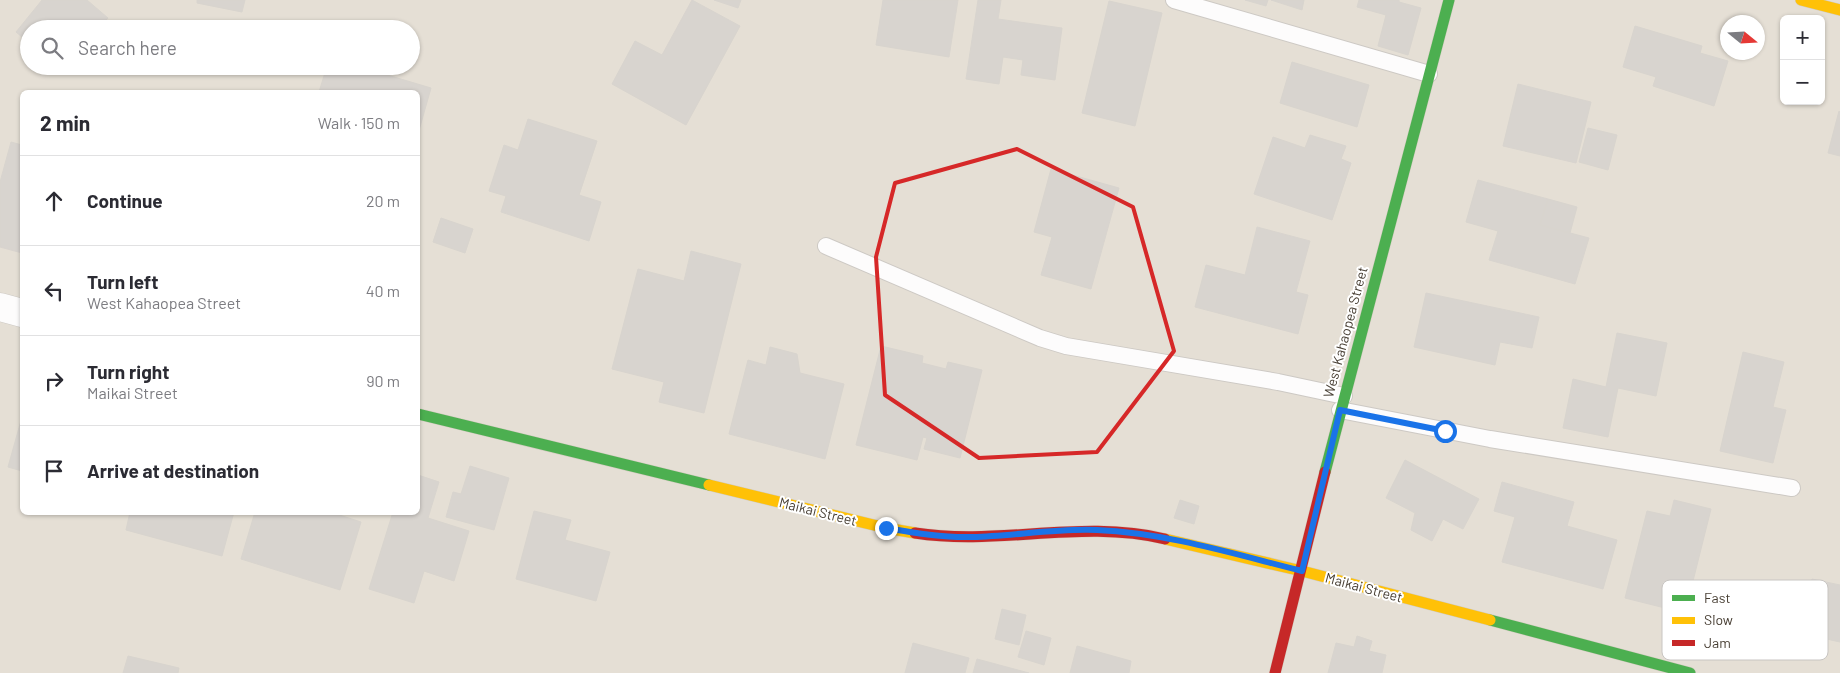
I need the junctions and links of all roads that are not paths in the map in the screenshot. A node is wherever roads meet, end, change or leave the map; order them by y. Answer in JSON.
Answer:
{"nodes":[{"id":1,"x":1174,"y":0,"type":"edge"},
{"id":2,"x":1448,"y":0,"type":"edge"},
{"id":3,"x":1801,"y":0,"type":"edge"},
{"id":4,"x":1840,"y":10,"type":"edge"},
{"id":5,"x":1429,"y":74,"type":"junction"},
{"id":6,"x":826,"y":246,"type":"dead end"},
{"id":7,"x":0,"y":307,"type":"edge"},
{"id":8,"x":20,"y":312,"type":"edge"},
{"id":9,"x":1342,"y":403,"type":"junction"},
{"id":10,"x":420,"y":414,"type":"edge"},
{"id":11,"x":1792,"y":488,"type":"dead end"},
{"id":12,"x":1302,"y":571,"type":"junction"},
{"id":13,"x":1275,"y":673,"type":"edge"},
{"id":14,"x":1690,"y":673,"type":"edge"}],
"edges":[{"from":1,"to":5,"type":"lane"},
{"from":2,"to":5,"type":"street","name":"West Kahaopea Street"},
{"from":3,"to":4,"type":"street"},
{"from":5,"to":9,"type":"street","name":"West Kahaopea Street"},
{"from":6,"to":9,"type":"lane"},
{"from":7,"to":8,"type":"street"},
{"from":9,"to":11,"type":"lane"},
{"from":9,"to":12,"type":"street","name":"West Kahaopea Street"},
{"from":10,"to":12,"type":"street","name":"Maikai Street"},
{"from":12,"to":13,"type":"street","name":"West Kahaopea Street"},
{"from":12,"to":14,"type":"street","name":"Maikai Street"}]}
